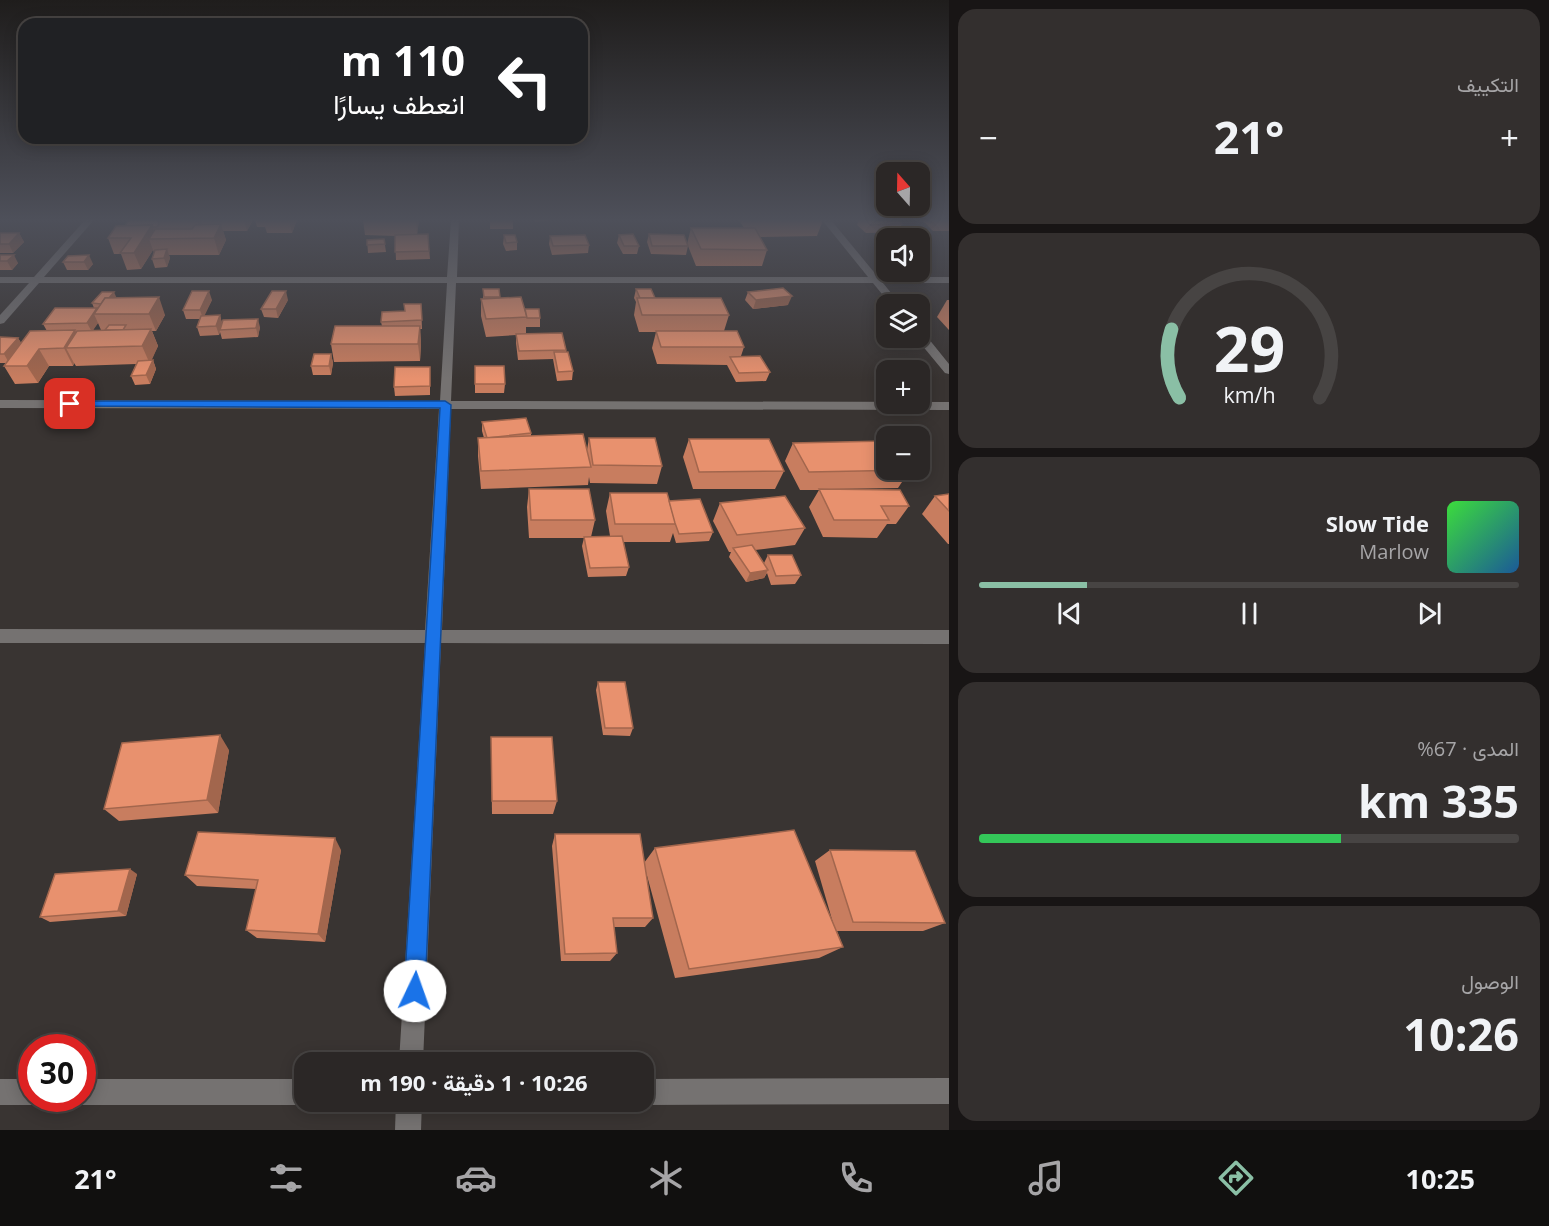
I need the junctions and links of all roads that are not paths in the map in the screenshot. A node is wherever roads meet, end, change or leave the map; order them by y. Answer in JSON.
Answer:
{"nodes":[{"id":1,"x":43,"y":273,"type":"edge"},
{"id":2,"x":452,"y":273,"type":"edge"},
{"id":3,"x":869,"y":273,"type":"edge"},
{"id":4,"x":0,"y":280,"type":"edge"},
{"id":5,"x":36,"y":280,"type":"junction"},
{"id":6,"x":452,"y":280,"type":"junction"},
{"id":7,"x":875,"y":280,"type":"junction"},
{"id":8,"x":949,"y":280,"type":"edge"},
{"id":9,"x":887,"y":294,"type":"edge"},
{"id":10,"x":0,"y":321,"type":"edge"},
{"id":11,"x":930,"y":347,"type":"edge"},
{"id":12,"x":949,"y":371,"type":"edge"},
{"id":13,"x":0,"y":404,"type":"edge"},
{"id":14,"x":445,"y":405,"type":"junction"},
{"id":15,"x":949,"y":406,"type":"edge"},
{"id":16,"x":0,"y":636,"type":"edge"},
{"id":17,"x":433,"y":637,"type":"junction"},
{"id":18,"x":949,"y":637,"type":"edge"},
{"id":19,"x":412,"y":1052,"type":"edge"},
{"id":20,"x":949,"y":1091,"type":"edge"},
{"id":21,"x":0,"y":1092,"type":"edge"},
{"id":22,"x":18,"y":1092,"type":"edge"},
{"id":23,"x":96,"y":1092,"type":"edge"},
{"id":24,"x":294,"y":1092,"type":"edge"},
{"id":25,"x":654,"y":1092,"type":"edge"},
{"id":26,"x":409,"y":1112,"type":"edge"},
{"id":27,"x":408,"y":1130,"type":"edge"}],
"edges":[{"from":1,"to":5,"type":"street"},
{"from":2,"to":6,"type":"street"},
{"from":3,"to":7,"type":"street"},
{"from":4,"to":5,"type":"street"},
{"from":5,"to":6,"type":"street"},
{"from":5,"to":10,"type":"street"},
{"from":6,"to":7,"type":"street"},
{"from":6,"to":14,"type":"street"},
{"from":7,"to":8,"type":"street"},
{"from":7,"to":9,"type":"street"},
{"from":11,"to":12,"type":"street"},
{"from":13,"to":14,"type":"street"},
{"from":14,"to":15,"type":"street"},
{"from":14,"to":17,"type":"street"},
{"from":16,"to":17,"type":"street"},
{"from":17,"to":18,"type":"street"},
{"from":17,"to":19,"type":"street"},
{"from":20,"to":25,"type":"street"},
{"from":21,"to":22,"type":"street"},
{"from":23,"to":24,"type":"street"},
{"from":26,"to":27,"type":"street"}]}
